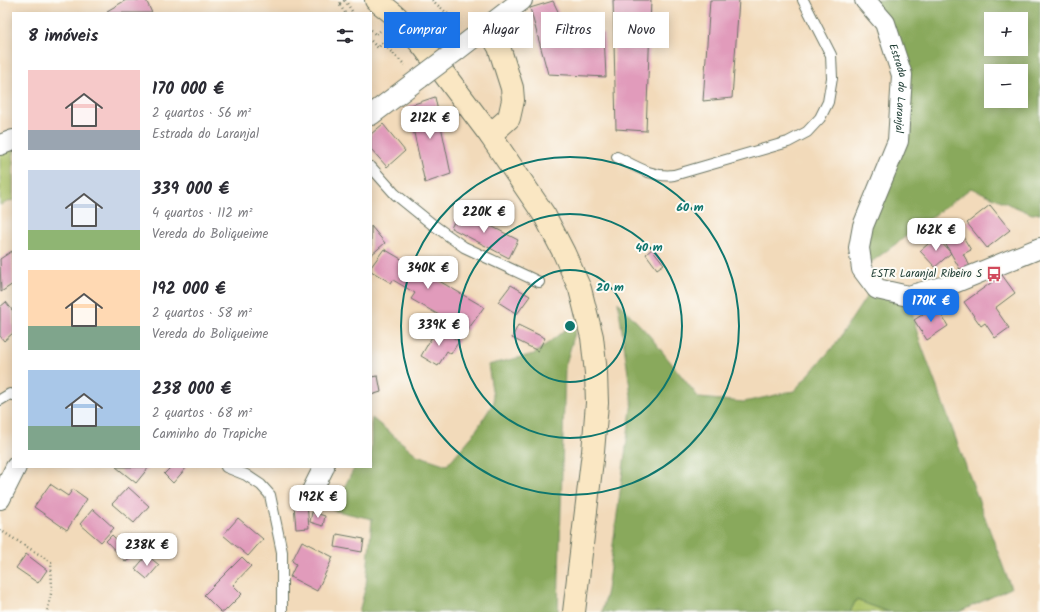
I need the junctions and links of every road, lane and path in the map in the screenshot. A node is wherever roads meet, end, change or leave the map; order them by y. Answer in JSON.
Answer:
{"nodes":[{"id":1,"x":345,"y":0,"type":"edge"},
{"id":2,"x":376,"y":0,"type":"edge"},
{"id":3,"x":432,"y":0,"type":"edge"},
{"id":4,"x":522,"y":0,"type":"edge"},
{"id":5,"x":803,"y":0,"type":"edge"},
{"id":6,"x":865,"y":0,"type":"edge"},
{"id":7,"x":344,"y":12,"type":"edge"},
{"id":8,"x":353,"y":12,"type":"edge"},
{"id":9,"x":507,"y":12,"type":"edge"},
{"id":10,"x":468,"y":25,"type":"edge"},
{"id":11,"x":372,"y":31,"type":"edge"},
{"id":12,"x":380,"y":31,"type":"dead end"},
{"id":13,"x":468,"y":42,"type":"edge"},
{"id":14,"x":372,"y":43,"type":"edge"},
{"id":15,"x":499,"y":48,"type":"edge"},
{"id":16,"x":419,"y":78,"type":"junction"},
{"id":17,"x":372,"y":113,"type":"edge"},
{"id":18,"x":490,"y":136,"type":"junction"},
{"id":19,"x":12,"y":140,"type":"edge"},
{"id":20,"x":0,"y":145,"type":"edge"},
{"id":21,"x":617,"y":157,"type":"dead end"},
{"id":22,"x":372,"y":167,"type":"edge"},
{"id":23,"x":1040,"y":248,"type":"edge"},
{"id":24,"x":539,"y":282,"type":"dead end"},
{"id":25,"x":12,"y":395,"type":"edge"},
{"id":26,"x":0,"y":400,"type":"edge"},
{"id":27,"x":16,"y":468,"type":"edge"},
{"id":28,"x":228,"y":468,"type":"edge"},
{"id":29,"x":324,"y":468,"type":"edge"},
{"id":30,"x":310,"y":495,"type":"dead end"},
{"id":31,"x":0,"y":499,"type":"edge"},
{"id":32,"x":0,"y":530,"type":"edge"},
{"id":33,"x":47,"y":612,"type":"edge"},
{"id":34,"x":282,"y":612,"type":"edge"},
{"id":35,"x":574,"y":612,"type":"edge"}],
"edges":[{"from":1,"to":7,"type":"path"},
{"from":1,"to":8,"type":"path"},
{"from":2,"to":18,"type":"main road"},
{"from":3,"to":10,"type":"path"},
{"from":4,"to":9,"type":"street"},
{"from":5,"to":21,"type":"lane"},
{"from":6,"to":23,"type":"street","name":"Estrada do Laranjal"},
{"from":11,"to":12,"type":"path"},
{"from":13,"to":16,"type":"street","bridge":true},
{"from":14,"to":16,"type":"path"},
{"from":15,"to":18,"type":"main road"},
{"from":16,"to":17,"type":"street"},
{"from":18,"to":35,"type":"main road"},
{"from":19,"to":20,"type":"street"},
{"from":22,"to":24,"type":"lane"},
{"from":25,"to":26,"type":"lane"},
{"from":27,"to":31,"type":"street"},
{"from":28,"to":34,"type":"lane"},
{"from":29,"to":30,"type":"street"},
{"from":32,"to":33,"type":"path"}]}
